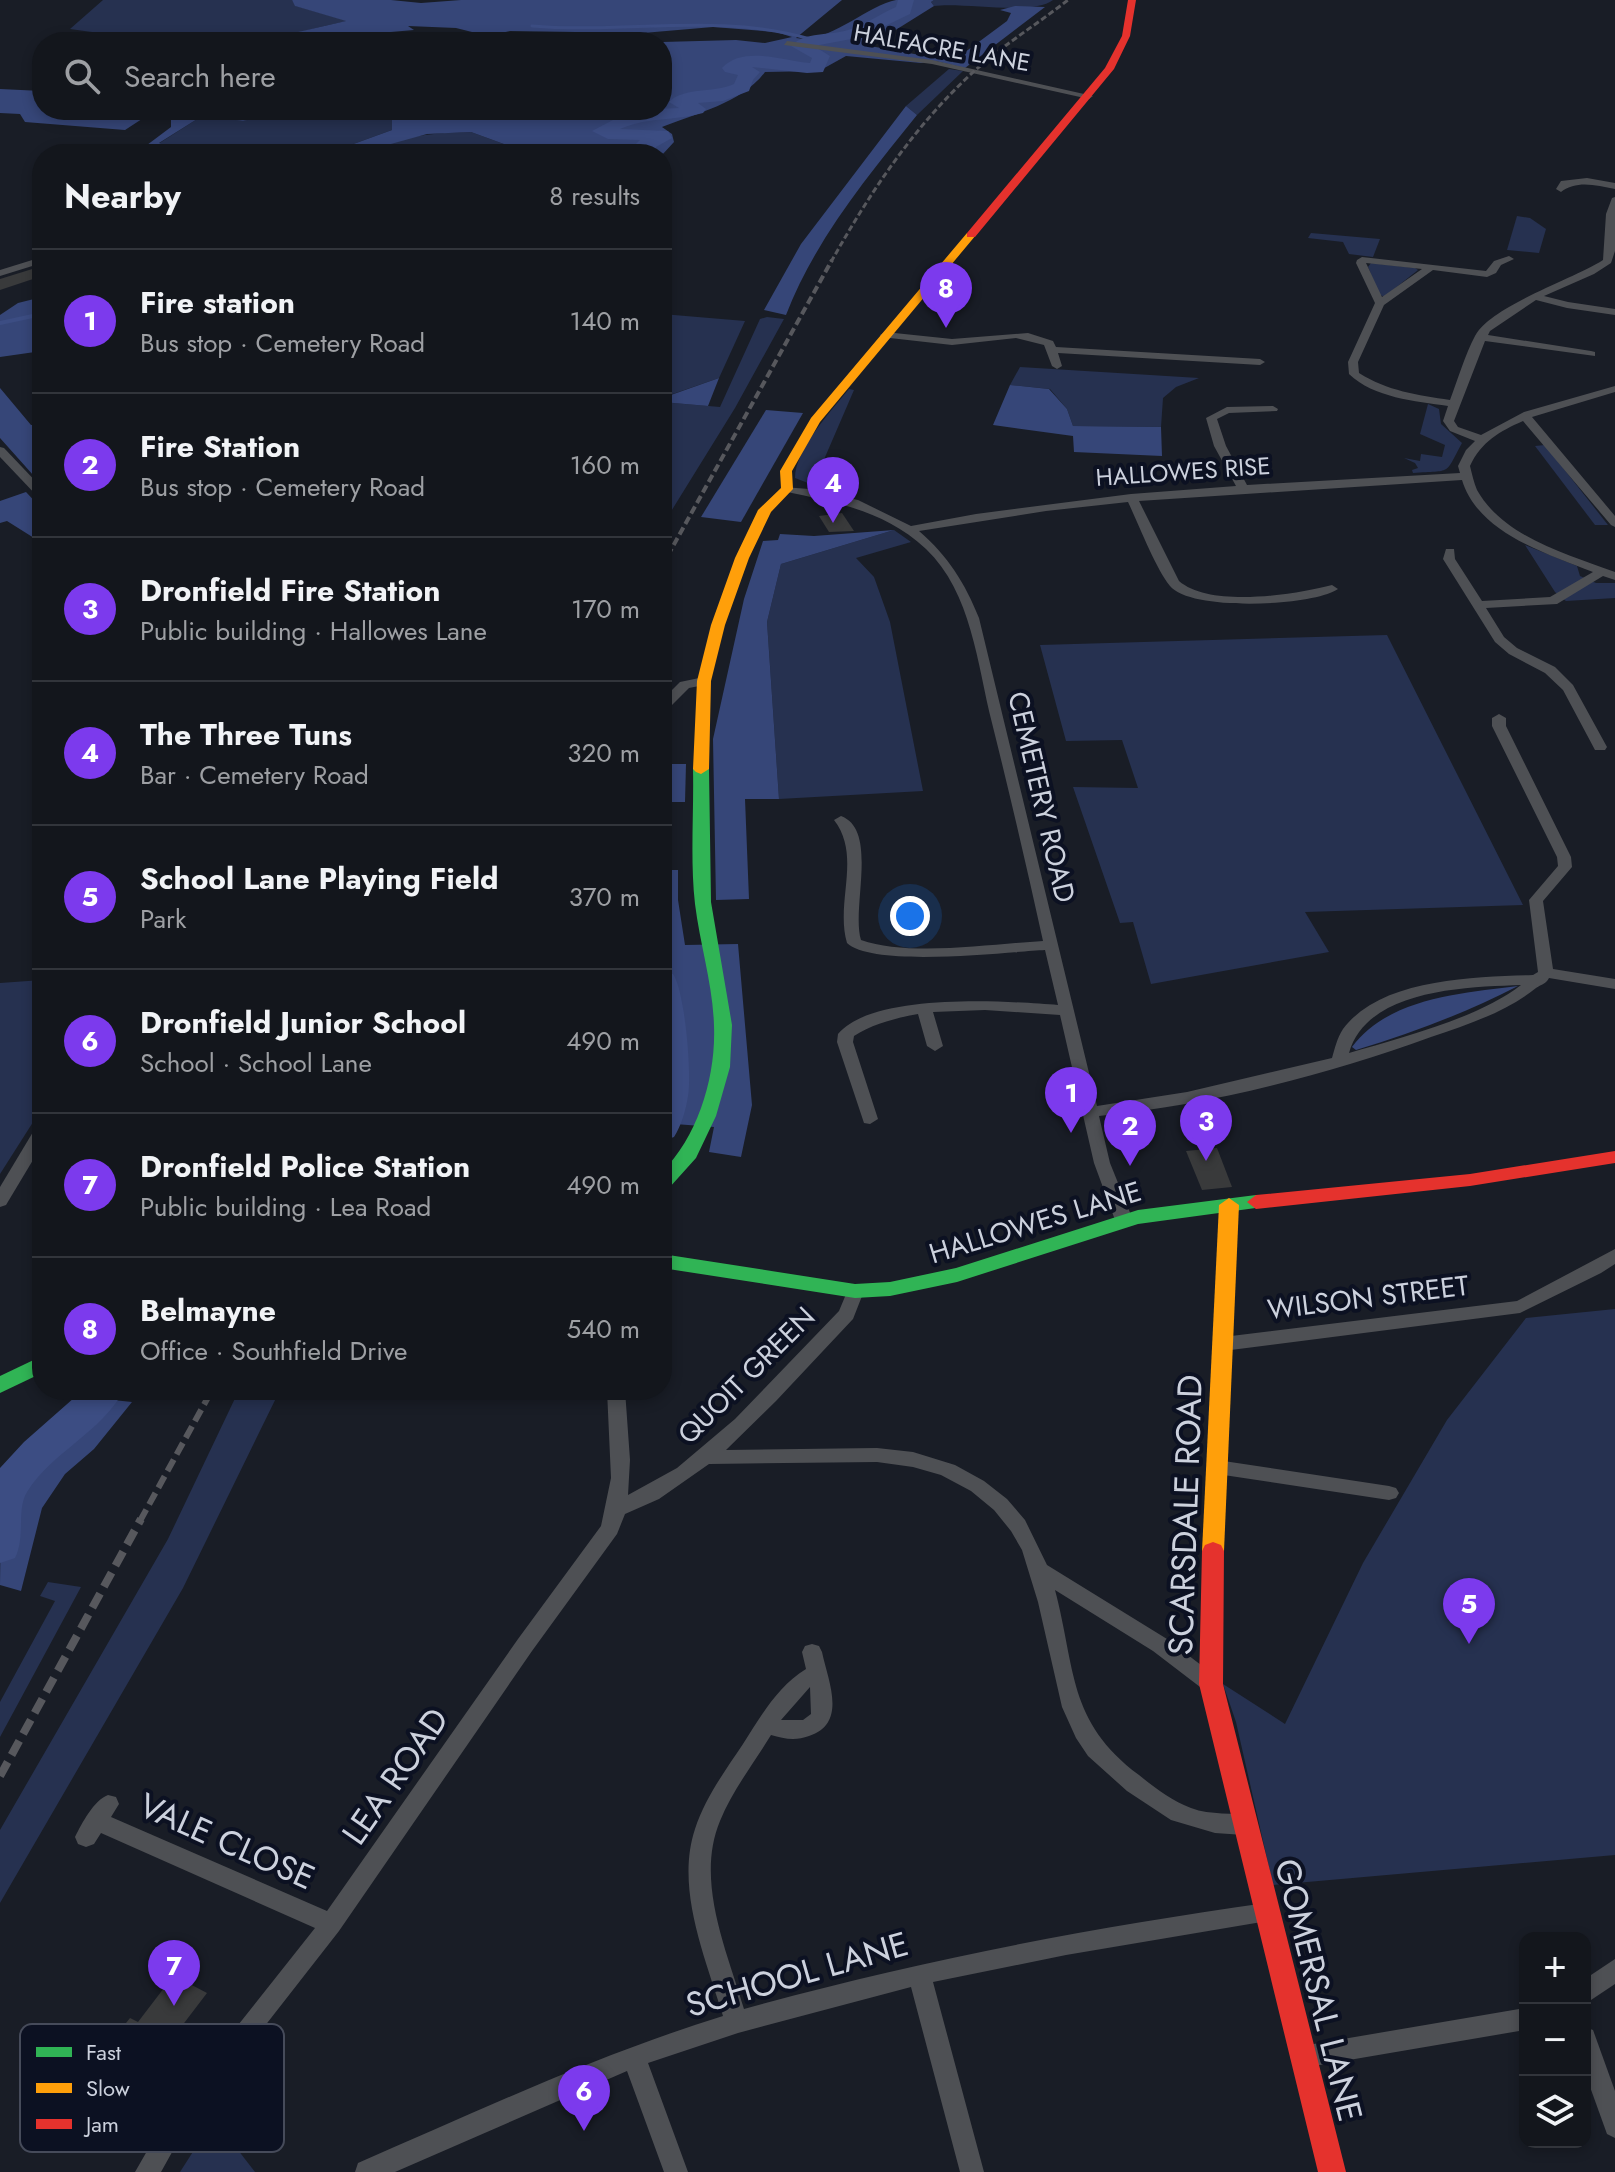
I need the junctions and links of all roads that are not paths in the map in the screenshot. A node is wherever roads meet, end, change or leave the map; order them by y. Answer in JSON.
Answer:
{"nodes":[{"id":1,"x":1132,"y":0,"type":"edge"},
{"id":2,"x":790,"y":43,"type":"dead end"},
{"id":3,"x":1089,"y":96,"type":"junction"},
{"id":4,"x":1615,"y":186,"type":"edge"},
{"id":5,"x":1561,"y":189,"type":"dead end"},
{"id":6,"x":1615,"y":200,"type":"edge"},
{"id":7,"x":1614,"y":233,"type":"edge"},
{"id":8,"x":1509,"y":259,"type":"dead end"},
{"id":9,"x":32,"y":263,"type":"edge"},
{"id":10,"x":1431,"y":267,"type":"junction"},
{"id":11,"x":1597,"y":269,"type":"junction"},
{"id":12,"x":1615,"y":271,"type":"edge"},
{"id":13,"x":0,"y":273,"type":"edge"},
{"id":14,"x":1535,"y":296,"type":"junction"},
{"id":15,"x":1380,"y":303,"type":"junction"},
{"id":16,"x":1615,"y":312,"type":"edge"},
{"id":17,"x":885,"y":335,"type":"junction"},
{"id":18,"x":1480,"y":337,"type":"junction"},
{"id":19,"x":1052,"y":350,"type":"junction"},
{"id":20,"x":1591,"y":354,"type":"dead end"},
{"id":21,"x":1260,"y":362,"type":"dead end"},
{"id":22,"x":1057,"y":366,"type":"dead end"},
{"id":23,"x":1615,"y":389,"type":"edge"},
{"id":24,"x":1453,"y":404,"type":"junction"},
{"id":25,"x":1273,"y":409,"type":"dead end"},
{"id":26,"x":1526,"y":417,"type":"junction"},
{"id":27,"x":1480,"y":439,"type":"junction"},
{"id":28,"x":0,"y":450,"type":"edge"},
{"id":29,"x":1465,"y":476,"type":"junction"},
{"id":30,"x":32,"y":484,"type":"edge"},
{"id":31,"x":787,"y":489,"type":"junction"},
{"id":32,"x":1243,"y":489,"type":"junction"},
{"id":33,"x":1131,"y":497,"type":"junction"},
{"id":34,"x":1615,"y":526,"type":"edge"},
{"id":35,"x":907,"y":530,"type":"junction"},
{"id":36,"x":1450,"y":552,"type":"dead end"},
{"id":37,"x":1609,"y":573,"type":"edge"},
{"id":38,"x":1332,"y":589,"type":"dead end"},
{"id":39,"x":1480,"y":605,"type":"junction"},
{"id":40,"x":704,"y":681,"type":"junction"},
{"id":41,"x":672,"y":697,"type":"edge"},
{"id":42,"x":1499,"y":718,"type":"dead end"},
{"id":43,"x":1600,"y":747,"type":"dead end"},
{"id":44,"x":841,"y":820,"type":"dead end"},
{"id":45,"x":1050,"y":945,"type":"junction"},
{"id":46,"x":1544,"y":976,"type":"junction"},
{"id":47,"x":1615,"y":984,"type":"edge"},
{"id":48,"x":924,"y":1009,"type":"junction"},
{"id":49,"x":1066,"y":1011,"type":"junction"},
{"id":50,"x":935,"y":1046,"type":"dead end"},
{"id":51,"x":1339,"y":1060,"type":"junction"},
{"id":52,"x":1089,"y":1112,"type":"junction"},
{"id":53,"x":870,"y":1119,"type":"dead end"},
{"id":54,"x":32,"y":1148,"type":"edge"},
{"id":55,"x":1615,"y":1157,"type":"edge"},
{"id":56,"x":672,"y":1173,"type":"edge"},
{"id":57,"x":0,"y":1201,"type":"edge"},
{"id":58,"x":1229,"y":1205,"type":"junction"},
{"id":59,"x":1124,"y":1220,"type":"junction"},
{"id":60,"x":1615,"y":1255,"type":"edge"},
{"id":61,"x":672,"y":1263,"type":"edge"},
{"id":62,"x":855,"y":1291,"type":"junction"},
{"id":63,"x":1223,"y":1344,"type":"junction"},
{"id":64,"x":32,"y":1369,"type":"edge"},
{"id":65,"x":0,"y":1385,"type":"edge"},
{"id":66,"x":617,"y":1400,"type":"edge"},
{"id":67,"x":707,"y":1457,"type":"junction"},
{"id":68,"x":1217,"y":1467,"type":"junction"},
{"id":69,"x":1389,"y":1493,"type":"dead end"},
{"id":70,"x":619,"y":1508,"type":"junction"},
{"id":71,"x":1041,"y":1571,"type":"junction"},
{"id":72,"x":1211,"y":1684,"type":"junction"},
{"id":73,"x":767,"y":1725,"type":"junction"},
{"id":74,"x":97,"y":1821,"type":"dead end"},
{"id":75,"x":1244,"y":1825,"type":"junction"},
{"id":76,"x":1266,"y":1913,"type":"junction"},
{"id":77,"x":331,"y":1924,"type":"junction"},
{"id":78,"x":1615,"y":1970,"type":"edge"},
{"id":79,"x":919,"y":1974,"type":"junction"},
{"id":80,"x":1591,"y":1988,"type":"edge"},
{"id":81,"x":1519,"y":2020,"type":"edge"},
{"id":82,"x":736,"y":2022,"type":"junction"},
{"id":83,"x":253,"y":2024,"type":"edge"},
{"id":84,"x":1591,"y":2056,"type":"edge"},
{"id":85,"x":1302,"y":2057,"type":"junction"},
{"id":86,"x":634,"y":2058,"type":"junction"},
{"id":87,"x":1615,"y":2126,"type":"edge"},
{"id":88,"x":159,"y":2152,"type":"edge"},
{"id":89,"x":147,"y":2172,"type":"edge"},
{"id":90,"x":367,"y":2172,"type":"edge"},
{"id":91,"x":676,"y":2172,"type":"edge"},
{"id":92,"x":972,"y":2172,"type":"edge"},
{"id":93,"x":1332,"y":2172,"type":"edge"}],
"edges":[{"from":1,"to":3,"type":"main road"},
{"from":2,"to":3,"type":"street","name":"HALFACRE LANE"},
{"from":3,"to":17,"type":"main road"},
{"from":4,"to":5,"type":"street"},
{"from":6,"to":7,"type":"street"},
{"from":7,"to":11,"type":"street"},
{"from":8,"to":10,"type":"street"},
{"from":9,"to":13,"type":"street"},
{"from":10,"to":15,"type":"street"},
{"from":10,"to":15,"type":"street"},
{"from":11,"to":12,"type":"street"},
{"from":11,"to":14,"type":"street"},
{"from":14,"to":16,"type":"street"},
{"from":14,"to":18,"type":"street"},
{"from":15,"to":24,"type":"street"},
{"from":17,"to":19,"type":"street"},
{"from":17,"to":31,"type":"main road"},
{"from":18,"to":20,"type":"street"},
{"from":18,"to":24,"type":"street"},
{"from":19,"to":21,"type":"street"},
{"from":19,"to":22,"type":"street"},
{"from":23,"to":26,"type":"street"},
{"from":24,"to":27,"type":"street"},
{"from":25,"to":32,"type":"street"},
{"from":26,"to":27,"type":"street"},
{"from":26,"to":34,"type":"street"},
{"from":27,"to":29,"type":"street"},
{"from":28,"to":30,"type":"street"},
{"from":29,"to":32,"type":"street","name":"HALLOWES RISE"},
{"from":29,"to":37,"type":"street"},
{"from":31,"to":35,"type":"street","name":"CEMETERY ROAD"},
{"from":31,"to":40,"type":"main road"},
{"from":32,"to":33,"type":"street","name":"HALLOWES RISE"},
{"from":33,"to":35,"type":"street","name":"HALLOWES RISE"},
{"from":33,"to":38,"type":"street"},
{"from":35,"to":45,"type":"street","name":"CEMETERY ROAD"},
{"from":36,"to":39,"type":"street"},
{"from":37,"to":39,"type":"street"},
{"from":39,"to":43,"type":"street"},
{"from":40,"to":41,"type":"street"},
{"from":40,"to":56,"type":"main road"},
{"from":42,"to":46,"type":"street"},
{"from":44,"to":45,"type":"street"},
{"from":45,"to":49,"type":"street","name":"CEMETERY ROAD"},
{"from":46,"to":47,"type":"street"},
{"from":46,"to":51,"type":"street"},
{"from":46,"to":51,"type":"street"},
{"from":48,"to":49,"type":"street"},
{"from":48,"to":50,"type":"street"},
{"from":48,"to":53,"type":"street"},
{"from":49,"to":52,"type":"street","name":"CEMETERY ROAD"},
{"from":51,"to":52,"type":"street"},
{"from":52,"to":59,"type":"street","name":"CEMETERY ROAD"},
{"from":54,"to":57,"type":"street"},
{"from":55,"to":58,"type":"main road","name":"HALLOWES LANE"},
{"from":58,"to":59,"type":"main road","name":"HALLOWES LANE"},
{"from":58,"to":63,"type":"main road","name":"SCARSDALE ROAD"},
{"from":59,"to":62,"type":"main road","name":"HALLOWES LANE"},
{"from":60,"to":63,"type":"street","name":"WILSON STREET"},
{"from":61,"to":62,"type":"main road","name":"HALLOWES LANE"},
{"from":62,"to":67,"type":"street","name":"QUOIT GREEN"},
{"from":63,"to":68,"type":"main road","name":"SCARSDALE ROAD"},
{"from":64,"to":65,"type":"main road"},
{"from":66,"to":70,"type":"street","name":"LEA ROAD"},
{"from":67,"to":70,"type":"street","name":"QUOIT GREEN"},
{"from":67,"to":71,"type":"street"},
{"from":68,"to":69,"type":"street"},
{"from":68,"to":72,"type":"main road","name":"SCARSDALE ROAD"},
{"from":70,"to":77,"type":"street","name":"LEA ROAD"},
{"from":71,"to":72,"type":"street"},
{"from":71,"to":75,"type":"street"},
{"from":72,"to":75,"type":"main road","name":"SCARSDALE ROAD"},
{"from":73,"to":73,"type":"street"},
{"from":73,"to":82,"type":"street"},
{"from":74,"to":77,"type":"street","name":"VALE CLOSE"},
{"from":75,"to":76,"type":"main road","name":"GOMERSAL LANE"},
{"from":76,"to":79,"type":"street","name":"SCHOOL LANE"},
{"from":76,"to":85,"type":"main road","name":"GOMERSAL LANE"},
{"from":77,"to":83,"type":"street","name":"LEA ROAD"},
{"from":78,"to":80,"type":"street"},
{"from":79,"to":82,"type":"street","name":"SCHOOL LANE"},
{"from":79,"to":92,"type":"street"},
{"from":81,"to":85,"type":"street"},
{"from":82,"to":86,"type":"street","name":"SCHOOL LANE"},
{"from":84,"to":87,"type":"street"},
{"from":85,"to":93,"type":"main road","name":"GOMERSAL LANE"},
{"from":86,"to":90,"type":"street","name":"SCHOOL LANE"},
{"from":86,"to":91,"type":"street"},
{"from":88,"to":89,"type":"street","name":"LEA ROAD"}]}
